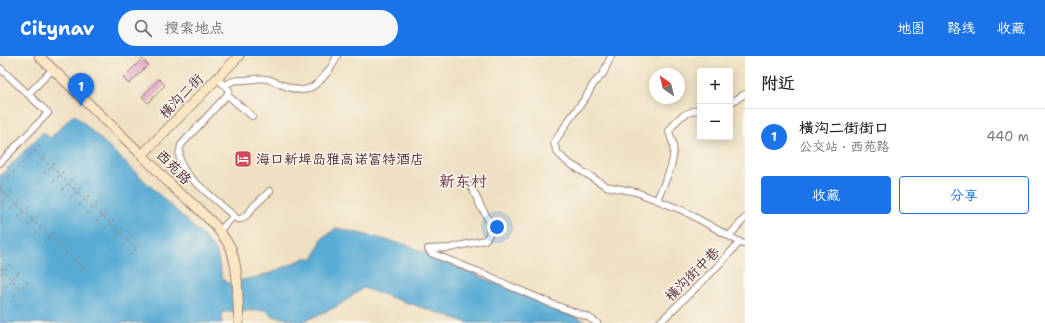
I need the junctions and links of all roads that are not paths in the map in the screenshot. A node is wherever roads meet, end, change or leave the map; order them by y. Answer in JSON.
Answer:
{"nodes":[{"id":1,"x":39,"y":56,"type":"edge"},
{"id":2,"x":337,"y":56,"type":"edge"},
{"id":3,"x":611,"y":56,"type":"edge"},
{"id":4,"x":236,"y":57,"type":"edge"},
{"id":5,"x":0,"y":68,"type":"edge"},
{"id":6,"x":53,"y":69,"type":"junction"},
{"id":7,"x":218,"y":78,"type":"junction"},
{"id":8,"x":225,"y":85,"type":"junction"},
{"id":9,"x":28,"y":94,"type":"junction"},
{"id":10,"x":745,"y":94,"type":"edge"},
{"id":11,"x":227,"y":95,"type":"junction"},
{"id":12,"x":733,"y":101,"type":"edge"},
{"id":13,"x":697,"y":110,"type":"edge"},
{"id":14,"x":252,"y":116,"type":"dead end"},
{"id":15,"x":142,"y":155,"type":"junction"},
{"id":16,"x":0,"y":163,"type":"edge"},
{"id":17,"x":471,"y":186,"type":"dead end"},
{"id":18,"x":270,"y":191,"type":"dead end"},
{"id":19,"x":657,"y":200,"type":"junction"},
{"id":20,"x":234,"y":216,"type":"junction"},
{"id":21,"x":745,"y":218,"type":"edge"},
{"id":22,"x":219,"y":231,"type":"junction"},
{"id":23,"x":728,"y":236,"type":"junction"},
{"id":24,"x":743,"y":244,"type":"edge"},
{"id":25,"x":239,"y":323,"type":"edge"},
{"id":26,"x":597,"y":323,"type":"edge"},
{"id":27,"x":659,"y":323,"type":"edge"}],
"edges":[{"from":1,"to":6,"type":"main road","name":"西苑路"},
{"from":2,"to":8,"type":"street"},
{"from":3,"to":19,"type":"street"},
{"from":4,"to":7,"type":"main road","name":"横沟二街"},
{"from":5,"to":9,"type":"street"},
{"from":6,"to":9,"type":"street"},
{"from":6,"to":15,"type":"main road","name":"西苑路"},
{"from":7,"to":8,"type":"street"},
{"from":7,"to":15,"type":"main road","name":"横沟二街"},
{"from":8,"to":11,"type":"street"},
{"from":9,"to":16,"type":"street"},
{"from":10,"to":12,"type":"street"},
{"from":11,"to":14,"type":"street"},
{"from":11,"to":20,"type":"street"},
{"from":13,"to":19,"type":"street"},
{"from":15,"to":22,"type":"main road","name":"西苑路"},
{"from":17,"to":26,"type":"street"},
{"from":18,"to":20,"type":"street"},
{"from":19,"to":23,"type":"street"},
{"from":20,"to":22,"type":"street"},
{"from":21,"to":23,"type":"street"},
{"from":22,"to":25,"type":"main road","name":"西苑路"},
{"from":23,"to":24,"type":"street"},
{"from":24,"to":27,"type":"street","name":"横沟街中巷"}]}
